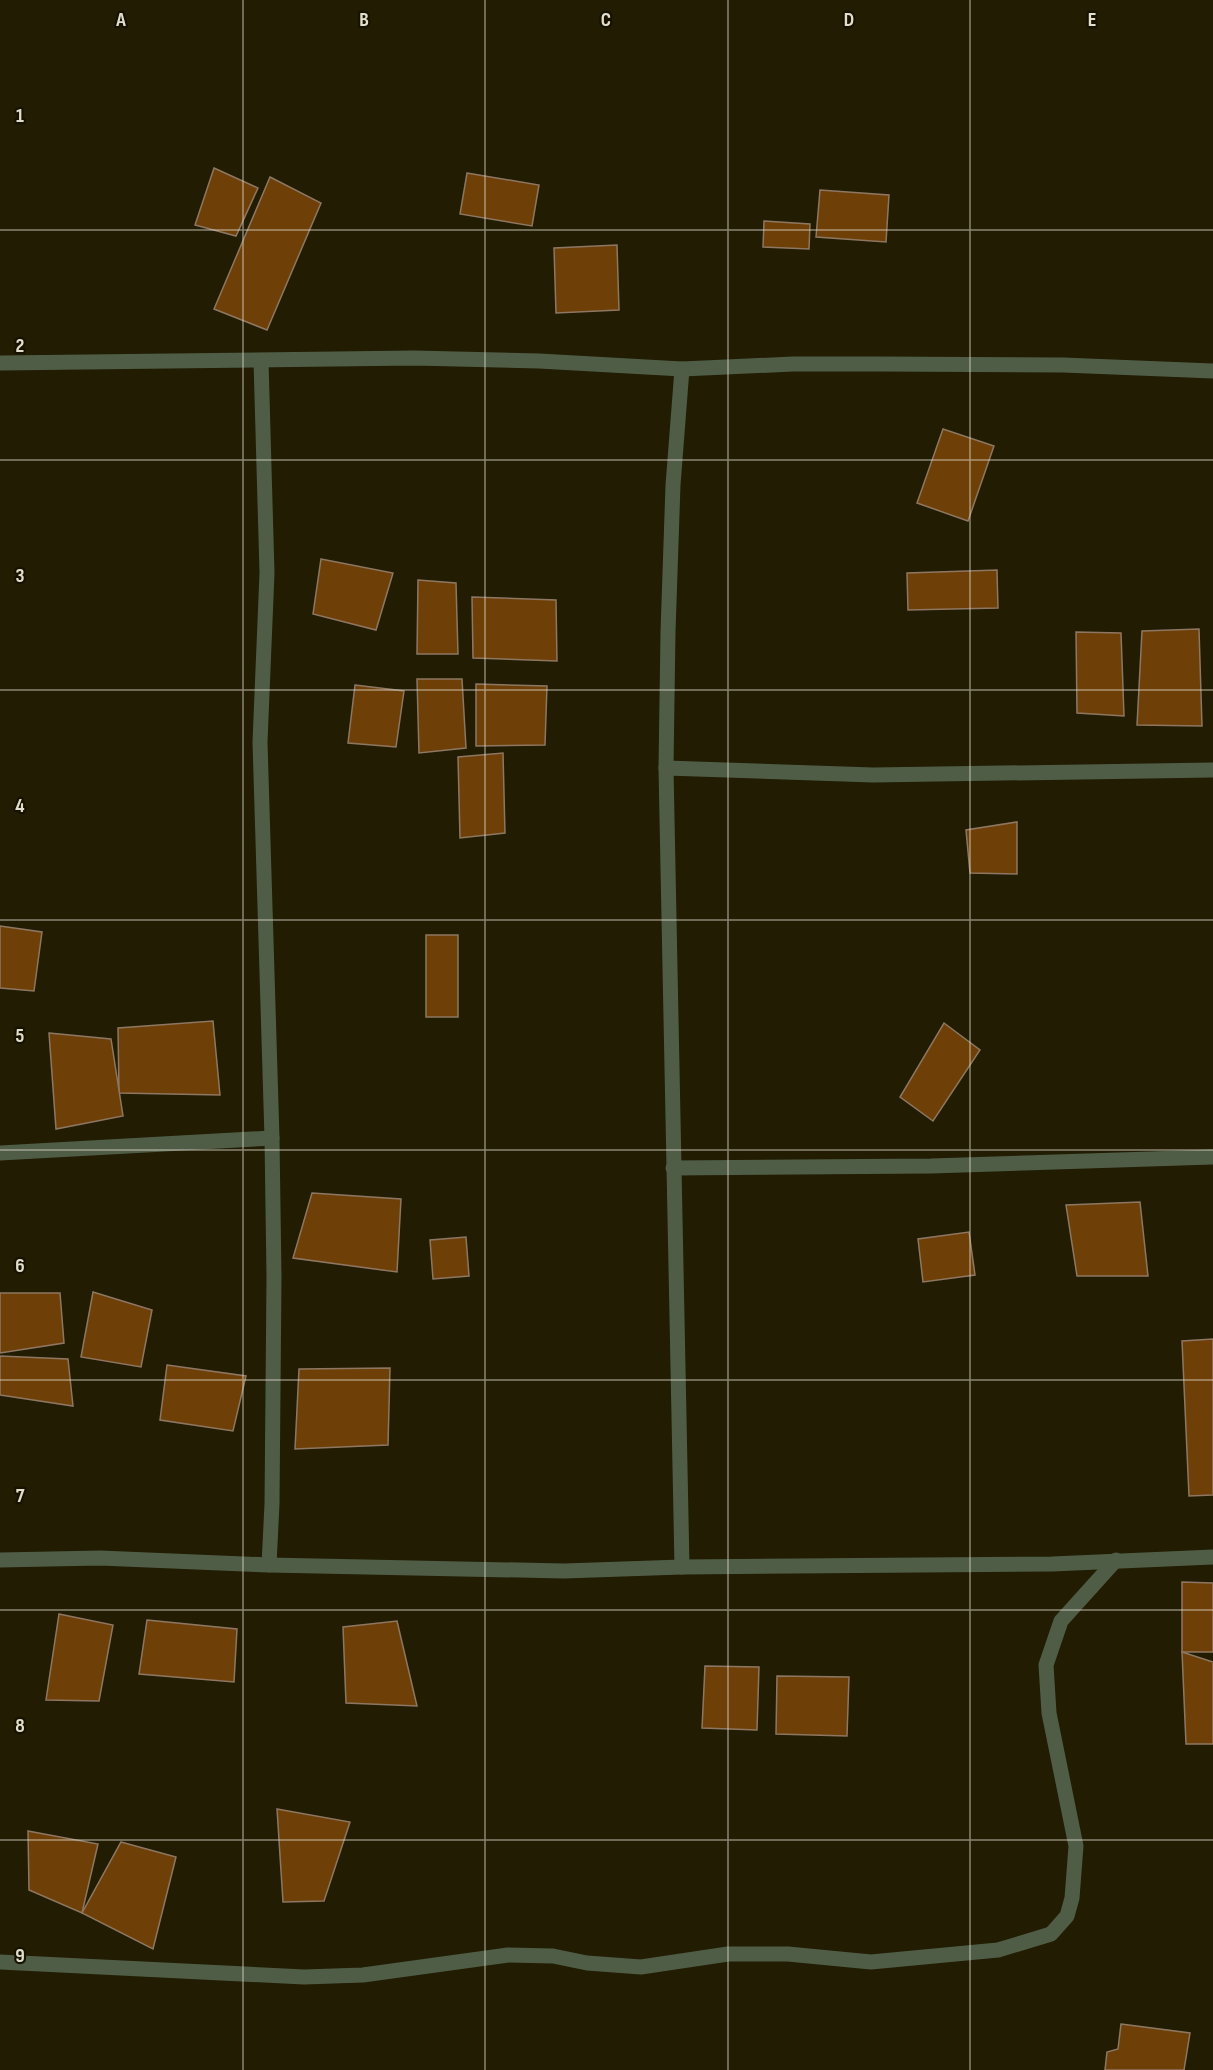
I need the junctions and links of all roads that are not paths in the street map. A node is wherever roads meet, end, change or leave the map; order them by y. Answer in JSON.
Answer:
{"nodes":[{"id":1,"x":261,"y":361,"type":"junction"},
{"id":2,"x":0,"y":363,"type":"edge"},
{"id":3,"x":682,"y":369,"type":"junction"},
{"id":4,"x":1213,"y":371,"type":"edge"},
{"id":5,"x":666,"y":768,"type":"junction"},
{"id":6,"x":1213,"y":770,"type":"edge"},
{"id":7,"x":272,"y":1138,"type":"junction"},
{"id":8,"x":0,"y":1153,"type":"edge"},
{"id":9,"x":1213,"y":1157,"type":"edge"},
{"id":10,"x":673,"y":1168,"type":"junction"},
{"id":11,"x":1213,"y":1557,"type":"edge"},
{"id":12,"x":0,"y":1560,"type":"edge"},
{"id":13,"x":1116,"y":1560,"type":"junction"},
{"id":14,"x":269,"y":1565,"type":"junction"},
{"id":15,"x":682,"y":1567,"type":"junction"},
{"id":16,"x":0,"y":1962,"type":"edge"}],
"edges":[{"from":1,"to":2,"type":"street"},
{"from":1,"to":3,"type":"street"},
{"from":1,"to":7,"type":"street"},
{"from":3,"to":4,"type":"street"},
{"from":3,"to":5,"type":"street"},
{"from":5,"to":6,"type":"street"},
{"from":5,"to":10,"type":"street"},
{"from":7,"to":8,"type":"street"},
{"from":7,"to":14,"type":"street"},
{"from":9,"to":10,"type":"street"},
{"from":10,"to":15,"type":"street"},
{"from":11,"to":13,"type":"street"},
{"from":12,"to":14,"type":"street"},
{"from":13,"to":15,"type":"street"},
{"from":13,"to":16,"type":"street"},
{"from":14,"to":15,"type":"street"}]}
